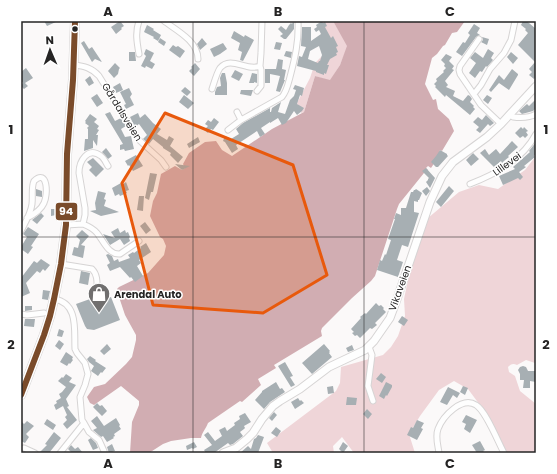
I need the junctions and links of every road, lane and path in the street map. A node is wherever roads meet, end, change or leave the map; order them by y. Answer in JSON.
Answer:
{"nodes":[{"id":1,"x":74,"y":21,"type":"edge"},
{"id":2,"x":139,"y":21,"type":"edge"},
{"id":3,"x":164,"y":21,"type":"edge"},
{"id":4,"x":262,"y":21,"type":"edge"},
{"id":5,"x":298,"y":21,"type":"edge"},
{"id":6,"x":515,"y":21,"type":"edge"},
{"id":7,"x":479,"y":39,"type":"dead end"},
{"id":8,"x":139,"y":54,"type":"dead end"},
{"id":9,"x":198,"y":59,"type":"dead end"},
{"id":10,"x":74,"y":65,"type":"junction"},
{"id":11,"x":260,"y":66,"type":"junction"},
{"id":12,"x":536,"y":86,"type":"edge"},
{"id":13,"x":212,"y":89,"type":"dead end"},
{"id":14,"x":257,"y":91,"type":"dead end"},
{"id":15,"x":474,"y":94,"type":"junction"},
{"id":16,"x":237,"y":112,"type":"dead end"},
{"id":17,"x":511,"y":114,"type":"junction"},
{"id":18,"x":535,"y":117,"type":"edge"},
{"id":19,"x":241,"y":120,"type":"junction"},
{"id":20,"x":501,"y":124,"type":"junction"},
{"id":21,"x":228,"y":130,"type":"dead end"},
{"id":22,"x":536,"y":134,"type":"edge"},
{"id":23,"x":108,"y":166,"type":"dead end"},
{"id":24,"x":166,"y":167,"type":"dead end"},
{"id":25,"x":470,"y":184,"type":"dead end"},
{"id":26,"x":27,"y":218,"type":"junction"},
{"id":27,"x":83,"y":224,"type":"junction"},
{"id":28,"x":66,"y":225,"type":"junction"},
{"id":29,"x":21,"y":231,"type":"edge"},
{"id":30,"x":139,"y":241,"type":"dead end"},
{"id":31,"x":61,"y":264,"type":"junction"},
{"id":32,"x":97,"y":291,"type":"dead end"},
{"id":33,"x":54,"y":299,"type":"junction"},
{"id":34,"x":44,"y":313,"type":"dead end"},
{"id":35,"x":21,"y":314,"type":"edge"},
{"id":36,"x":368,"y":347,"type":"junction"},
{"id":37,"x":21,"y":395,"type":"edge"},
{"id":38,"x":373,"y":401,"type":"dead end"},
{"id":39,"x":84,"y":423,"type":"junction"},
{"id":40,"x":24,"y":448,"type":"dead end"},
{"id":41,"x":104,"y":451,"type":"dead end"},
{"id":42,"x":35,"y":453,"type":"edge"},
{"id":43,"x":60,"y":453,"type":"edge"},
{"id":44,"x":223,"y":453,"type":"edge"},
{"id":45,"x":439,"y":453,"type":"edge"},
{"id":46,"x":504,"y":453,"type":"edge"}],
"edges":[{"from":1,"to":10,"type":"main road"},
{"from":2,"to":8,"type":"street"},
{"from":3,"to":9,"type":"street"},
{"from":4,"to":11,"type":"street"},
{"from":5,"to":19,"type":"street"},
{"from":6,"to":15,"type":"street"},
{"from":7,"to":15,"type":"street"},
{"from":10,"to":24,"type":"street","name":"Gårdalsveien"},
{"from":10,"to":28,"type":"main road"},
{"from":11,"to":13,"type":"street"},
{"from":11,"to":14,"type":"street"},
{"from":12,"to":17,"type":"main road","name":"Vikaveien"},
{"from":15,"to":20,"type":"street"},
{"from":16,"to":19,"type":"street"},
{"from":17,"to":18,"type":"street"},
{"from":17,"to":20,"type":"main road","name":"Vikaveien"},
{"from":19,"to":21,"type":"street"},
{"from":20,"to":36,"type":"main road","name":"Vikaveien"},
{"from":22,"to":25,"type":"street","name":"Lillevei"},
{"from":23,"to":27,"type":"street"},
{"from":26,"to":26,"type":"street"},
{"from":26,"to":29,"type":"street"},
{"from":27,"to":28,"type":"street"},
{"from":27,"to":30,"type":"street"},
{"from":28,"to":31,"type":"main road"},
{"from":31,"to":32,"type":"street"},
{"from":31,"to":33,"type":"main road"},
{"from":33,"to":37,"type":"main road"},
{"from":33,"to":39,"type":"street"},
{"from":34,"to":35,"type":"street"},
{"from":36,"to":38,"type":"street"},
{"from":36,"to":44,"type":"main road","name":"Vikaveien"},
{"from":39,"to":41,"type":"street"},
{"from":39,"to":43,"type":"street"},
{"from":40,"to":42,"type":"street"},
{"from":45,"to":46,"type":"street"}]}
